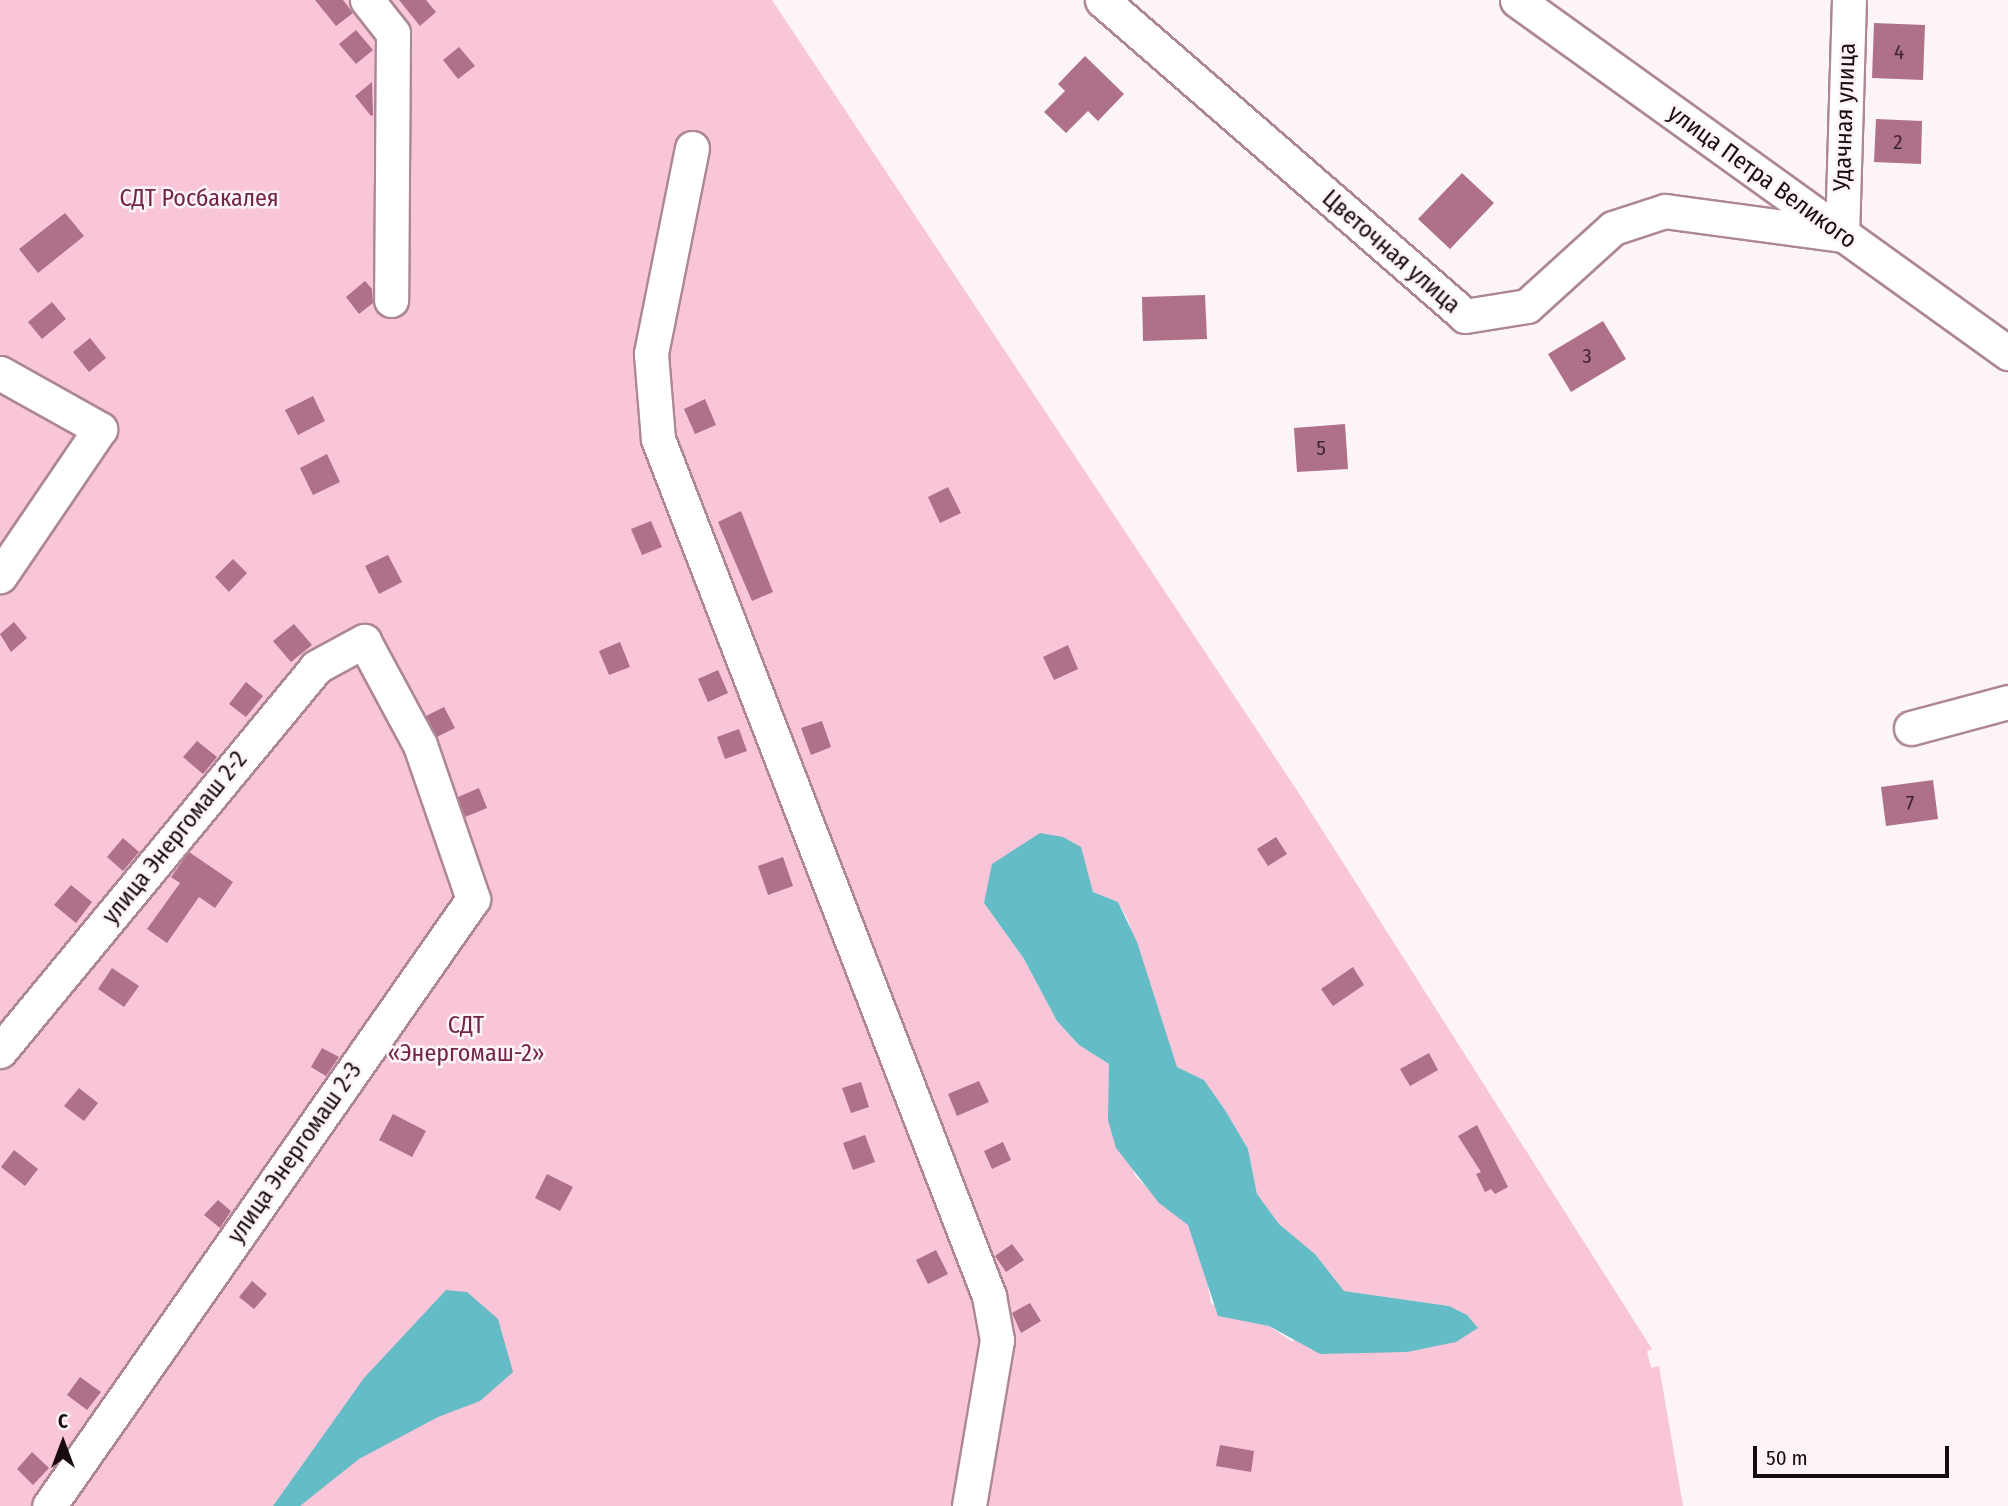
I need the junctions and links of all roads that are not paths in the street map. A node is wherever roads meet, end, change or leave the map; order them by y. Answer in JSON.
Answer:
{"nodes":[{"id":1,"x":367,"y":0,"type":"edge"},
{"id":2,"x":1102,"y":0,"type":"edge"},
{"id":3,"x":1517,"y":0,"type":"edge"},
{"id":4,"x":1849,"y":0,"type":"edge"},
{"id":5,"x":692,"y":148,"type":"dead end"},
{"id":6,"x":1842,"y":234,"type":"junction"},
{"id":7,"x":391,"y":300,"type":"dead end"},
{"id":8,"x":2008,"y":353,"type":"edge"},
{"id":9,"x":0,"y":373,"type":"edge"},
{"id":10,"x":0,"y":576,"type":"edge"},
{"id":11,"x":2008,"y":702,"type":"edge"},
{"id":12,"x":1911,"y":728,"type":"dead end"},
{"id":13,"x":420,"y":745,"type":"joint"},
{"id":14,"x":0,"y":1051,"type":"edge"},
{"id":15,"x":49,"y":1506,"type":"edge"},
{"id":16,"x":969,"y":1506,"type":"edge"}],
"edges":[{"from":1,"to":7,"type":"street"},
{"from":2,"to":6,"type":"street","name":"Цветочная улица"},
{"from":3,"to":6,"type":"street","name":"улица Петра Великого"},
{"from":4,"to":6,"type":"street","name":"Удачная улица"},
{"from":5,"to":16,"type":"street"},
{"from":6,"to":8,"type":"street","name":"улица Петра Великого"},
{"from":9,"to":10,"type":"street"},
{"from":11,"to":12,"type":"street"},
{"from":13,"to":14,"type":"street","name":"улица Энергомаш 2-2"},
{"from":13,"to":15,"type":"street","name":"улица Энергомаш 2-3"}]}
